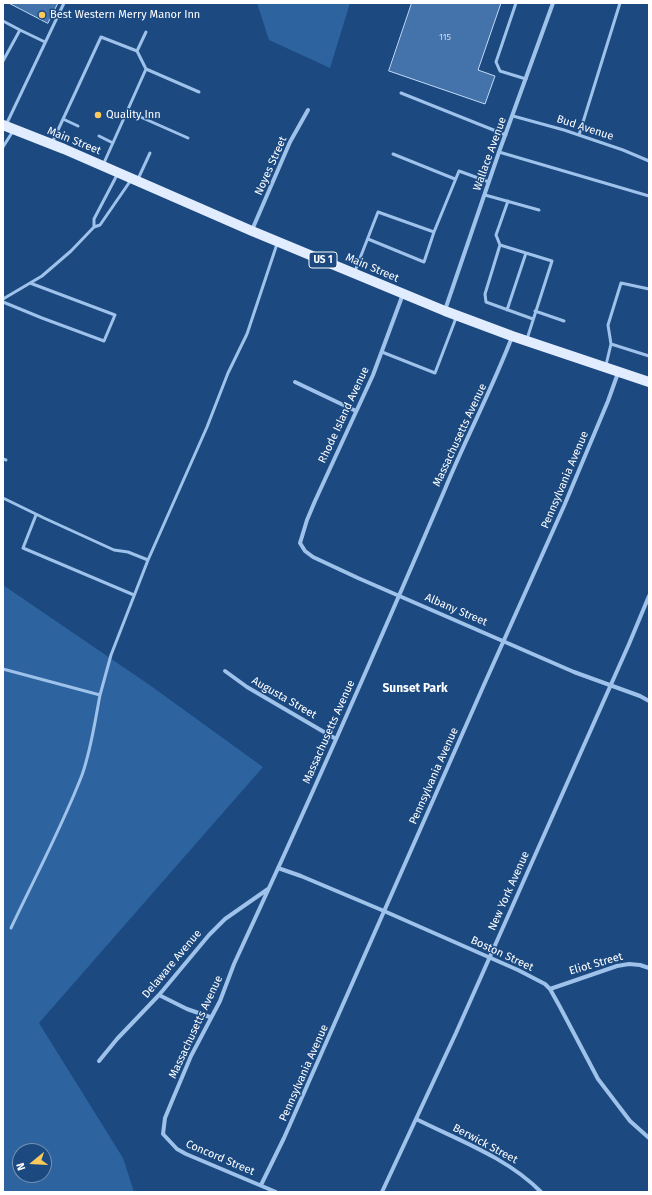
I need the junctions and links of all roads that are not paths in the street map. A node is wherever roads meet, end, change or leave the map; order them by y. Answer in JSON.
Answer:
{"nodes":[{"id":1,"x":64,"y":3,"type":"edge"},
{"id":2,"x":516,"y":3,"type":"edge"},
{"id":3,"x":553,"y":3,"type":"edge"},
{"id":4,"x":614,"y":3,"type":"edge"},
{"id":5,"x":620,"y":4,"type":"edge"},
{"id":6,"x":3,"y":21,"type":"edge"},
{"id":7,"x":20,"y":30,"type":"junction"},
{"id":8,"x":146,"y":32,"type":"dead end"},
{"id":9,"x":45,"y":42,"type":"junction"},
{"id":10,"x":137,"y":51,"type":"junction"},
{"id":11,"x":3,"y":61,"type":"edge"},
{"id":12,"x":146,"y":68,"type":"junction"},
{"id":13,"x":526,"y":78,"type":"junction"},
{"id":14,"x":199,"y":92,"type":"dead end"},
{"id":15,"x":401,"y":93,"type":"dead end"},
{"id":16,"x":127,"y":110,"type":"junction"},
{"id":17,"x":308,"y":110,"type":"dead end"},
{"id":18,"x":513,"y":116,"type":"junction"},
{"id":19,"x":63,"y":119,"type":"junction"},
{"id":20,"x":78,"y":126,"type":"dead end"},
{"id":21,"x":7,"y":127,"type":"edge"},
{"id":22,"x":506,"y":134,"type":"junction"},
{"id":23,"x":579,"y":135,"type":"junction"},
{"id":24,"x":99,"y":136,"type":"dead end"},
{"id":25,"x":188,"y":138,"type":"dead end"},
{"id":26,"x":113,"y":143,"type":"junction"},
{"id":27,"x":52,"y":145,"type":"junction"},
{"id":28,"x":3,"y":147,"type":"edge"},
{"id":29,"x":499,"y":152,"type":"junction"},
{"id":30,"x":150,"y":153,"type":"dead end"},
{"id":31,"x":393,"y":154,"type":"dead end"},
{"id":32,"x":649,"y":161,"type":"edge"},
{"id":33,"x":103,"y":166,"type":"junction"},
{"id":34,"x":118,"y":173,"type":"junction"},
{"id":35,"x":455,"y":178,"type":"junction"},
{"id":36,"x":135,"y":180,"type":"junction"},
{"id":37,"x":489,"y":182,"type":"junction"},
{"id":38,"x":485,"y":195,"type":"junction"},
{"id":39,"x":649,"y":196,"type":"edge"},
{"id":40,"x":508,"y":201,"type":"junction"},
{"id":41,"x":539,"y":210,"type":"dead end"},
{"id":42,"x":94,"y":227,"type":"junction"},
{"id":43,"x":252,"y":231,"type":"junction"},
{"id":44,"x":434,"y":232,"type":"junction"},
{"id":45,"x":368,"y":239,"type":"junction"},
{"id":46,"x":278,"y":242,"type":"junction"},
{"id":47,"x":500,"y":245,"type":"junction"},
{"id":48,"x":526,"y":253,"type":"junction"},
{"id":49,"x":354,"y":273,"type":"junction"},
{"id":50,"x":30,"y":283,"type":"junction"},
{"id":51,"x":649,"y":289,"type":"edge"},
{"id":52,"x":403,"y":294,"type":"junction"},
{"id":53,"x":3,"y":300,"type":"edge"},
{"id":54,"x":507,"y":310,"type":"junction"},
{"id":55,"x":445,"y":311,"type":"junction"},
{"id":56,"x":535,"y":311,"type":"junction"},
{"id":57,"x":457,"y":315,"type":"junction"},
{"id":58,"x":533,"y":319,"type":"junction"},
{"id":59,"x":564,"y":321,"type":"dead end"},
{"id":60,"x":512,"y":336,"type":"junction"},
{"id":61,"x":526,"y":340,"type":"junction"},
{"id":62,"x":611,"y":344,"type":"junction"},
{"id":63,"x":382,"y":352,"type":"junction"},
{"id":64,"x":649,"y":356,"type":"edge"},
{"id":65,"x":605,"y":368,"type":"junction"},
{"id":66,"x":618,"y":372,"type":"junction"},
{"id":67,"x":295,"y":382,"type":"dead end"},
{"id":68,"x":649,"y":382,"type":"edge"},
{"id":69,"x":356,"y":411,"type":"junction"},
{"id":70,"x":3,"y":498,"type":"edge"},
{"id":71,"x":36,"y":515,"type":"junction"},
{"id":72,"x":300,"y":543,"type":"joint"},
{"id":73,"x":148,"y":560,"type":"junction"},
{"id":74,"x":134,"y":595,"type":"junction"},
{"id":75,"x":399,"y":596,"type":"junction"},
{"id":76,"x":649,"y":596,"type":"edge"},
{"id":77,"x":504,"y":641,"type":"junction"},
{"id":78,"x":3,"y":669,"type":"edge"},
{"id":79,"x":225,"y":670,"type":"dead end"},
{"id":80,"x":610,"y":686,"type":"junction"},
{"id":81,"x":100,"y":695,"type":"junction"},
{"id":82,"x":649,"y":701,"type":"edge"},
{"id":83,"x":336,"y":739,"type":"junction"},
{"id":84,"x":278,"y":868,"type":"junction"},
{"id":85,"x":269,"y":888,"type":"junction"},
{"id":86,"x":384,"y":912,"type":"junction"},
{"id":87,"x":11,"y":928,"type":"dead end"},
{"id":88,"x":490,"y":958,"type":"junction"},
{"id":89,"x":649,"y":968,"type":"edge"},
{"id":90,"x":550,"y":989,"type":"junction"},
{"id":91,"x":158,"y":995,"type":"junction"},
{"id":92,"x":210,"y":1017,"type":"junction"},
{"id":93,"x":99,"y":1062,"type":"dead end"},
{"id":94,"x":416,"y":1119,"type":"junction"},
{"id":95,"x":163,"y":1134,"type":"joint"},
{"id":96,"x":649,"y":1138,"type":"edge"},
{"id":97,"x":261,"y":1185,"type":"junction"},
{"id":98,"x":276,"y":1192,"type":"edge"},
{"id":99,"x":382,"y":1192,"type":"edge"},
{"id":100,"x":541,"y":1192,"type":"edge"}],
"edges":[{"from":1,"to":9,"type":"lane"},
{"from":2,"to":13,"type":"lane"},
{"from":3,"to":13,"type":"street","name":"Wallace Avenue"},
{"from":4,"to":5,"type":"lane"},
{"from":5,"to":23,"type":"lane"},
{"from":6,"to":7,"type":"lane"},
{"from":7,"to":9,"type":"lane"},
{"from":7,"to":11,"type":"lane"},
{"from":8,"to":10,"type":"lane"},
{"from":9,"to":21,"type":"lane"},
{"from":10,"to":12,"type":"lane"},
{"from":10,"to":19,"type":"lane"},
{"from":12,"to":14,"type":"lane"},
{"from":12,"to":16,"type":"lane"},
{"from":13,"to":18,"type":"street","name":"Wallace Avenue"},
{"from":15,"to":22,"type":"lane"},
{"from":16,"to":25,"type":"lane"},
{"from":16,"to":26,"type":"lane"},
{"from":17,"to":43,"type":"street","name":"Noyes Street"},
{"from":18,"to":22,"type":"street","name":"Wallace Avenue"},
{"from":18,"to":23,"type":"lane","name":"Bud Avenue"},
{"from":19,"to":20,"type":"lane"},
{"from":19,"to":27,"type":"lane"},
{"from":21,"to":27,"type":"main road","name":"Main Street","number":"US 1"},
{"from":21,"to":28,"type":"lane"},
{"from":22,"to":29,"type":"street","name":"Wallace Avenue"},
{"from":23,"to":32,"type":"lane","name":"Bud Avenue"},
{"from":24,"to":26,"type":"lane"},
{"from":26,"to":33,"type":"lane"},
{"from":27,"to":33,"type":"main road","name":"Main Street","number":"US 1"},
{"from":29,"to":37,"type":"street","name":"Wallace Avenue"},
{"from":29,"to":39,"type":"lane"},
{"from":30,"to":36,"type":"lane"},
{"from":31,"to":35,"type":"lane"},
{"from":33,"to":34,"type":"main road","name":"Main Street","number":"US 1"},
{"from":34,"to":36,"type":"main road","name":"Main Street","number":"US 1"},
{"from":34,"to":42,"type":"lane"},
{"from":35,"to":37,"type":"lane"},
{"from":35,"to":44,"type":"lane"},
{"from":36,"to":42,"type":"lane"},
{"from":36,"to":43,"type":"main road","name":"Main Street","number":"US 1"},
{"from":37,"to":38,"type":"street","name":"Wallace Avenue"},
{"from":38,"to":40,"type":"lane"},
{"from":38,"to":55,"type":"street","name":"Wallace Avenue"},
{"from":40,"to":41,"type":"lane"},
{"from":40,"to":47,"type":"lane"},
{"from":42,"to":50,"type":"lane"},
{"from":43,"to":46,"type":"main road","name":"Main Street","number":"US 1"},
{"from":44,"to":45,"type":"lane"},
{"from":44,"to":45,"type":"lane"},
{"from":45,"to":49,"type":"lane"},
{"from":46,"to":49,"type":"main road","name":"Main Street","number":"US 1"},
{"from":46,"to":73,"type":"lane"},
{"from":47,"to":48,"type":"lane"},
{"from":47,"to":54,"type":"lane"},
{"from":48,"to":54,"type":"lane"},
{"from":48,"to":56,"type":"lane"},
{"from":49,"to":52,"type":"main road","name":"Main Street","number":"US 1"},
{"from":50,"to":53,"type":"lane"},
{"from":50,"to":53,"type":"lane"},
{"from":51,"to":62,"type":"lane"},
{"from":52,"to":55,"type":"main road","name":"Main Street","number":"US 1"},
{"from":52,"to":63,"type":"street","name":"Rhode Island Avenue"},
{"from":54,"to":58,"type":"lane"},
{"from":55,"to":57,"type":"main road","name":"Main Street","number":"US 1"},
{"from":56,"to":58,"type":"lane"},
{"from":56,"to":59,"type":"lane"},
{"from":57,"to":60,"type":"main road","name":"Main Street","number":"US 1"},
{"from":57,"to":63,"type":"lane"},
{"from":58,"to":61,"type":"lane"},
{"from":60,"to":61,"type":"main road","name":"Main Street","number":"US 1"},
{"from":60,"to":75,"type":"street","name":"Massachusetts Avenue"},
{"from":61,"to":65,"type":"main road","name":"Main Street","number":"US 1"},
{"from":62,"to":64,"type":"lane"},
{"from":62,"to":65,"type":"lane"},
{"from":63,"to":69,"type":"street","name":"Rhode Island Avenue"},
{"from":65,"to":66,"type":"main road","name":"Main Street","number":"US 1"},
{"from":66,"to":68,"type":"main road","name":"Main Street","number":"US 1"},
{"from":66,"to":77,"type":"street","name":"Pennsylvania Avenue"},
{"from":67,"to":69,"type":"street"},
{"from":69,"to":72,"type":"street","name":"Rhode Island Avenue"},
{"from":70,"to":71,"type":"lane"},
{"from":71,"to":73,"type":"lane"},
{"from":71,"to":74,"type":"lane"},
{"from":72,"to":75,"type":"street","name":"Albany Street"},
{"from":73,"to":74,"type":"lane"},
{"from":74,"to":81,"type":"lane"},
{"from":75,"to":77,"type":"street","name":"Albany Street"},
{"from":75,"to":83,"type":"street","name":"Massachusetts Avenue"},
{"from":76,"to":80,"type":"street","name":"New York Avenue"},
{"from":77,"to":80,"type":"street","name":"Albany Street"},
{"from":77,"to":86,"type":"street","name":"Pennsylvania Avenue"},
{"from":78,"to":81,"type":"lane"},
{"from":79,"to":83,"type":"street","name":"Augusta Street"},
{"from":80,"to":82,"type":"street","name":"Albany Street"},
{"from":80,"to":88,"type":"street","name":"New York Avenue"},
{"from":81,"to":87,"type":"lane"},
{"from":83,"to":84,"type":"street","name":"Massachusetts Avenue"},
{"from":84,"to":85,"type":"street","name":"Massachusetts Avenue"},
{"from":84,"to":86,"type":"street","name":"Boston Street"},
{"from":85,"to":91,"type":"street","name":"Delaware Avenue"},
{"from":85,"to":92,"type":"street","name":"Massachusetts Avenue"},
{"from":86,"to":88,"type":"street","name":"Boston Street"},
{"from":86,"to":97,"type":"street","name":"Pennsylvania Avenue"},
{"from":88,"to":90,"type":"street","name":"Boston Street"},
{"from":88,"to":94,"type":"street","name":"New York Avenue"},
{"from":89,"to":90,"type":"street","name":"Eliot Street"},
{"from":90,"to":96,"type":"street","name":"Boston Street"},
{"from":91,"to":92,"type":"street"},
{"from":91,"to":93,"type":"street","name":"Delaware Avenue"},
{"from":92,"to":95,"type":"street","name":"Massachusetts Avenue"},
{"from":94,"to":99,"type":"street","name":"New York Avenue"},
{"from":94,"to":100,"type":"street","name":"Berwick Street"},
{"from":95,"to":97,"type":"street","name":"Concord Street"},
{"from":97,"to":98,"type":"street","name":"Concord Street"}]}
